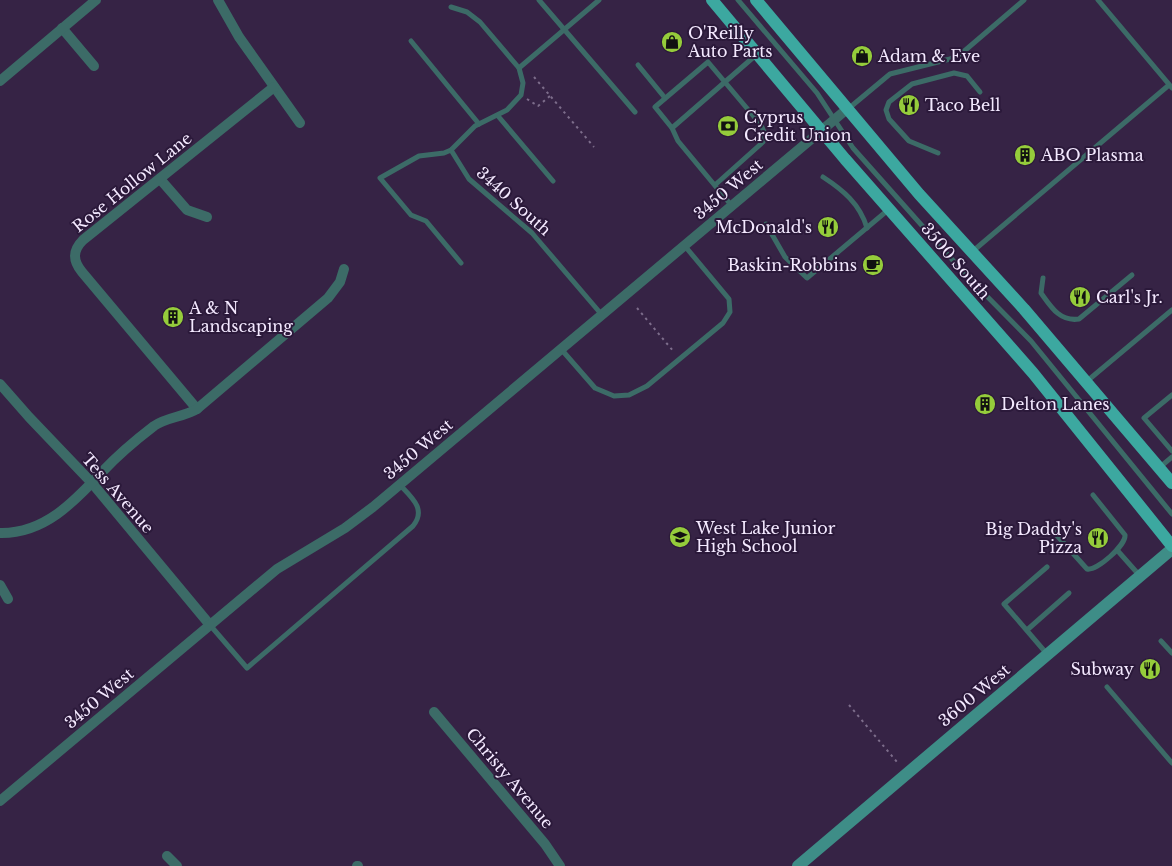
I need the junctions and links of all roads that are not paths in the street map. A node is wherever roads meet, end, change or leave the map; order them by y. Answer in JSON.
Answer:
{"nodes":[{"id":1,"x":96,"y":0,"type":"edge"},
{"id":2,"x":218,"y":0,"type":"edge"},
{"id":3,"x":539,"y":0,"type":"edge"},
{"id":4,"x":600,"y":0,"type":"edge"},
{"id":5,"x":712,"y":0,"type":"edge"},
{"id":6,"x":738,"y":0,"type":"edge"},
{"id":7,"x":756,"y":0,"type":"edge"},
{"id":8,"x":1024,"y":0,"type":"edge"},
{"id":9,"x":1098,"y":0,"type":"edge"},
{"id":10,"x":451,"y":7,"type":"dead end"},
{"id":11,"x":62,"y":28,"type":"junction"},
{"id":12,"x":564,"y":30,"type":"junction"},
{"id":13,"x":411,"y":41,"type":"dead end"},
{"id":14,"x":757,"y":54,"type":"junction"},
{"id":15,"x":638,"y":65,"type":"dead end"},
{"id":16,"x":94,"y":66,"type":"dead end"},
{"id":17,"x":519,"y":68,"type":"junction"},
{"id":18,"x":0,"y":81,"type":"edge"},
{"id":19,"x":724,"y":81,"type":"junction"},
{"id":20,"x":274,"y":87,"type":"junction"},
{"id":21,"x":1171,"y":87,"type":"edge"},
{"id":22,"x":980,"y":92,"type":"dead end"},
{"id":23,"x":665,"y":98,"type":"junction"},
{"id":24,"x":847,"y":109,"type":"junction"},
{"id":25,"x":635,"y":112,"type":"dead end"},
{"id":26,"x":498,"y":116,"type":"junction"},
{"id":27,"x":834,"y":120,"type":"junction"},
{"id":28,"x":300,"y":123,"type":"dead end"},
{"id":29,"x":479,"y":124,"type":"junction"},
{"id":30,"x":672,"y":128,"type":"junction"},
{"id":31,"x":821,"y":131,"type":"junction"},
{"id":32,"x":451,"y":150,"type":"junction"},
{"id":33,"x":938,"y":152,"type":"dead end"},
{"id":34,"x":823,"y":177,"type":"dead end"},
{"id":35,"x":160,"y":179,"type":"junction"},
{"id":36,"x":553,"y":181,"type":"dead end"},
{"id":37,"x":714,"y":185,"type":"junction"},
{"id":38,"x":731,"y":206,"type":"junction"},
{"id":39,"x":888,"y":209,"type":"junction"},
{"id":40,"x":207,"y":216,"type":"dead end"},
{"id":41,"x":766,"y":224,"type":"dead end"},
{"id":42,"x":867,"y":228,"type":"junction"},
{"id":43,"x":684,"y":245,"type":"junction"},
{"id":44,"x":971,"y":253,"type":"junction"},
{"id":45,"x":461,"y":263,"type":"dead end"},
{"id":46,"x":344,"y":269,"type":"dead end"},
{"id":47,"x":1132,"y":275,"type":"dead end"},
{"id":48,"x":1043,"y":278,"type":"dead end"},
{"id":49,"x":1172,"y":310,"type":"edge"},
{"id":50,"x":602,"y":314,"type":"junction"},
{"id":51,"x":561,"y":349,"type":"junction"},
{"id":52,"x":1086,"y":383,"type":"junction"},
{"id":53,"x":0,"y":384,"type":"edge"},
{"id":54,"x":1172,"y":395,"type":"edge"},
{"id":55,"x":197,"y":409,"type":"junction"},
{"id":56,"x":1172,"y":451,"type":"edge"},
{"id":57,"x":1172,"y":457,"type":"edge"},
{"id":58,"x":1159,"y":468,"type":"junction"},
{"id":59,"x":92,"y":483,"type":"junction"},
{"id":60,"x":1172,"y":483,"type":"edge"},
{"id":61,"x":400,"y":484,"type":"junction"},
{"id":62,"x":1093,"y":495,"type":"dead end"},
{"id":63,"x":1172,"y":514,"type":"edge"},
{"id":64,"x":1052,"y":530,"type":"dead end"},
{"id":65,"x":0,"y":533,"type":"edge"},
{"id":66,"x":1172,"y":548,"type":"edge"},
{"id":67,"x":1117,"y":550,"type":"junction"},
{"id":68,"x":1047,"y":567,"type":"dead end"},
{"id":69,"x":1140,"y":576,"type":"junction"},
{"id":70,"x":0,"y":586,"type":"edge"},
{"id":71,"x":1069,"y":593,"type":"dead end"},
{"id":72,"x":8,"y":599,"type":"dead end"},
{"id":73,"x":210,"y":625,"type":"junction"},
{"id":74,"x":1027,"y":630,"type":"junction"},
{"id":75,"x":1161,"y":641,"type":"dead end"},
{"id":76,"x":1172,"y":653,"type":"edge"},
{"id":77,"x":1047,"y":654,"type":"junction"},
{"id":78,"x":1108,"y":687,"type":"dead end"},
{"id":79,"x":434,"y":712,"type":"dead end"},
{"id":80,"x":1172,"y":762,"type":"edge"},
{"id":81,"x":0,"y":801,"type":"edge"},
{"id":82,"x":167,"y":856,"type":"dead end"},
{"id":83,"x":177,"y":866,"type":"edge"},
{"id":84,"x":560,"y":866,"type":"edge"},
{"id":85,"x":798,"y":866,"type":"edge"}],
"edges":[{"from":1,"to":11,"type":"street"},
{"from":2,"to":20,"type":"street"},
{"from":3,"to":12,"type":"lane"},
{"from":4,"to":12,"type":"lane"},
{"from":5,"to":14,"type":"main road","name":"3500 South"},
{"from":6,"to":27,"type":"lane"},
{"from":7,"to":24,"type":"main road","name":"3500 South"},
{"from":8,"to":24,"type":"lane"},
{"from":9,"to":21,"type":"lane"},
{"from":10,"to":17,"type":"lane"},
{"from":11,"to":16,"type":"street"},
{"from":11,"to":18,"type":"street"},
{"from":12,"to":17,"type":"lane"},
{"from":12,"to":25,"type":"lane"},
{"from":13,"to":29,"type":"lane"},
{"from":14,"to":19,"type":"lane"},
{"from":14,"to":31,"type":"main road","name":"3500 South"},
{"from":15,"to":23,"type":"lane"},
{"from":17,"to":26,"type":"lane"},
{"from":19,"to":23,"type":"lane"},
{"from":19,"to":30,"type":"lane"},
{"from":19,"to":37,"type":"lane"},
{"from":20,"to":28,"type":"street"},
{"from":20,"to":35,"type":"street","name":"Rose Hollow Lane"},
{"from":21,"to":44,"type":"lane"},
{"from":22,"to":33,"type":"lane"},
{"from":23,"to":30,"type":"lane"},
{"from":24,"to":27,"type":"street","name":"3450 West"},
{"from":24,"to":44,"type":"main road","name":"3500 South"},
{"from":26,"to":29,"type":"lane"},
{"from":26,"to":36,"type":"lane"},
{"from":27,"to":31,"type":"street","name":"3450 West"},
{"from":27,"to":63,"type":"lane"},
{"from":29,"to":32,"type":"lane"},
{"from":30,"to":37,"type":"lane"},
{"from":31,"to":38,"type":"street","name":"3450 West"},
{"from":31,"to":39,"type":"main road","name":"3500 South"},
{"from":32,"to":45,"type":"lane"},
{"from":32,"to":50,"type":"lane","name":"3440 South"},
{"from":34,"to":42,"type":"lane"},
{"from":35,"to":40,"type":"street"},
{"from":35,"to":55,"type":"street","name":"Rose Hollow Lane"},
{"from":37,"to":38,"type":"lane"},
{"from":38,"to":43,"type":"street","name":"3450 West"},
{"from":39,"to":42,"type":"lane"},
{"from":39,"to":66,"type":"main road","name":"3500 South"},
{"from":41,"to":42,"type":"lane"},
{"from":43,"to":50,"type":"street","name":"3450 West"},
{"from":43,"to":51,"type":"lane"},
{"from":44,"to":52,"type":"main road","name":"3500 South"},
{"from":46,"to":55,"type":"street"},
{"from":47,"to":48,"type":"lane"},
{"from":49,"to":52,"type":"lane"},
{"from":50,"to":51,"type":"street","name":"3450 West"},
{"from":51,"to":61,"type":"street","name":"3450 West"},
{"from":52,"to":58,"type":"main road","name":"3500 South"},
{"from":53,"to":59,"type":"street","name":"Tess Avenue"},
{"from":54,"to":56,"type":"lane"},
{"from":55,"to":59,"type":"street"},
{"from":57,"to":58,"type":"lane"},
{"from":58,"to":60,"type":"main road","name":"3500 South"},
{"from":59,"to":65,"type":"street"},
{"from":59,"to":73,"type":"street","name":"Tess Avenue"},
{"from":61,"to":73,"type":"street","name":"3450 West"},
{"from":61,"to":73,"type":"lane"},
{"from":62,"to":67,"type":"lane"},
{"from":64,"to":67,"type":"lane"},
{"from":66,"to":69,"type":"street","name":"3600 West"},
{"from":67,"to":69,"type":"lane"},
{"from":68,"to":74,"type":"lane"},
{"from":69,"to":77,"type":"street","name":"3600 West"},
{"from":70,"to":72,"type":"street"},
{"from":71,"to":74,"type":"lane"},
{"from":73,"to":81,"type":"street","name":"3450 West"},
{"from":74,"to":77,"type":"lane"},
{"from":75,"to":76,"type":"lane"},
{"from":77,"to":85,"type":"street","name":"3600 West"},
{"from":78,"to":80,"type":"lane"},
{"from":79,"to":84,"type":"street","name":"Christy Avenue"},
{"from":82,"to":83,"type":"street"}]}
